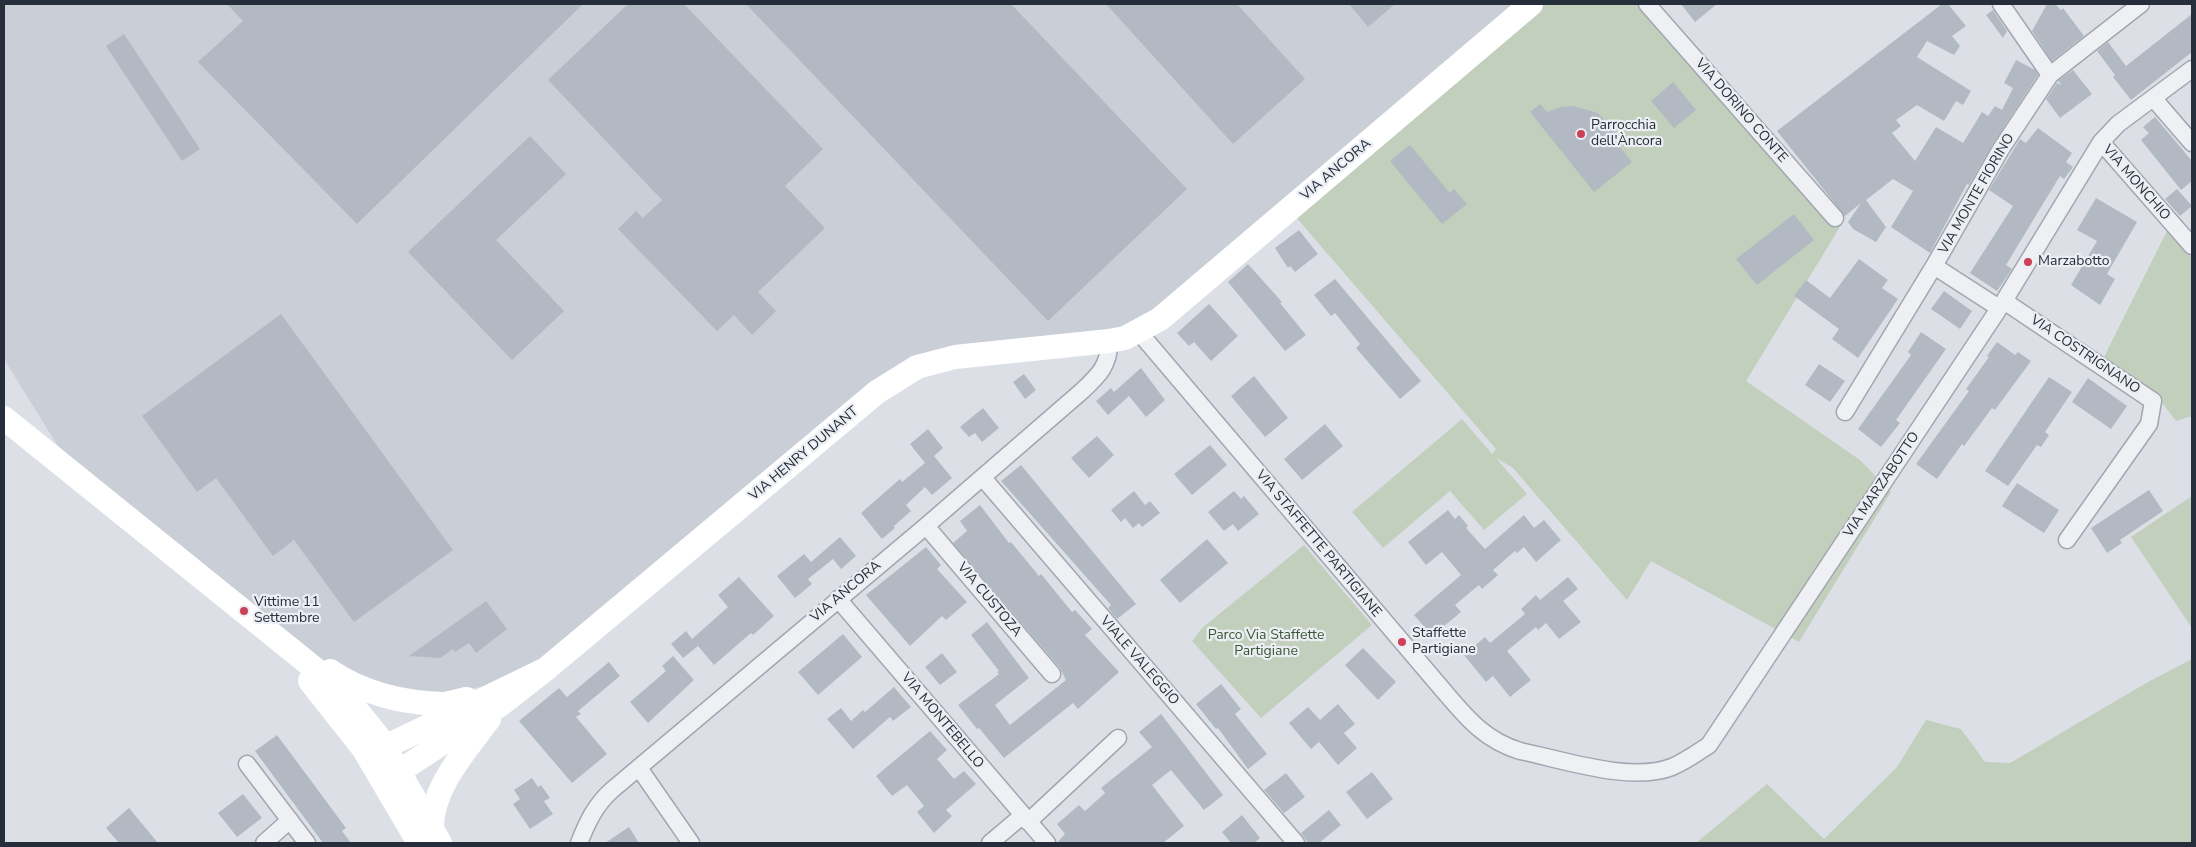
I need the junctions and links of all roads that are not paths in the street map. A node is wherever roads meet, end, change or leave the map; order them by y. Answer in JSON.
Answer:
{"nodes":[{"id":1,"x":1531,"y":4,"type":"edge"},
{"id":2,"x":1647,"y":4,"type":"edge"},
{"id":3,"x":2001,"y":4,"type":"edge"},
{"id":4,"x":2141,"y":4,"type":"edge"},
{"id":5,"x":2192,"y":69,"type":"edge"},
{"id":6,"x":2050,"y":75,"type":"junction"},
{"id":7,"x":2154,"y":99,"type":"junction"},
{"id":8,"x":2100,"y":142,"type":"junction"},
{"id":9,"x":2192,"y":143,"type":"edge"},
{"id":10,"x":1834,"y":218,"type":"dead end"},
{"id":11,"x":2192,"y":246,"type":"edge"},
{"id":12,"x":1934,"y":266,"type":"junction"},
{"id":13,"x":2002,"y":304,"type":"junction"},
{"id":14,"x":1138,"y":332,"type":"junction"},
{"id":15,"x":1109,"y":342,"type":"junction"},
{"id":16,"x":1845,"y":412,"type":"dead end"},
{"id":17,"x":4,"y":418,"type":"edge"},
{"id":18,"x":982,"y":478,"type":"junction"},
{"id":19,"x":926,"y":526,"type":"junction"},
{"id":20,"x":2067,"y":540,"type":"dead end"},
{"id":21,"x":838,"y":599,"type":"junction"},
{"id":22,"x":247,"y":614,"type":"junction"},
{"id":23,"x":1052,"y":674,"type":"dead end"},
{"id":24,"x":498,"y":698,"type":"junction"},
{"id":25,"x":1118,"y":738,"type":"dead end"},
{"id":26,"x":385,"y":747,"type":"junction"},
{"id":27,"x":1507,"y":747,"type":"joint"},
{"id":28,"x":247,"y":764,"type":"dead end"},
{"id":29,"x":375,"y":768,"type":"junction"},
{"id":30,"x":639,"y":768,"type":"junction"},
{"id":31,"x":400,"y":771,"type":"junction"},
{"id":32,"x":1025,"y":819,"type":"junction"},
{"id":33,"x":290,"y":820,"type":"junction"},
{"id":34,"x":430,"y":838,"type":"edge"},
{"id":35,"x":264,"y":843,"type":"edge"},
{"id":36,"x":307,"y":843,"type":"edge"},
{"id":37,"x":579,"y":843,"type":"edge"},
{"id":38,"x":691,"y":843,"type":"edge"},
{"id":39,"x":990,"y":843,"type":"edge"},
{"id":40,"x":1046,"y":843,"type":"edge"},
{"id":41,"x":1296,"y":843,"type":"edge"}],
"edges":[{"from":1,"to":14,"type":"main road","name":"VIA ANCORA"},
{"from":2,"to":10,"type":"street","name":"VIA DORINO CONTE"},
{"from":3,"to":6,"type":"street"},
{"from":4,"to":6,"type":"street","name":"VIA MONTE FIORINO"},
{"from":5,"to":7,"type":"street","name":"VIA MARZABOTTO"},
{"from":6,"to":12,"type":"street","name":"VIA MONTE FIORINO"},
{"from":7,"to":8,"type":"street","name":"VIA MARZABOTTO"},
{"from":7,"to":9,"type":"street"},
{"from":8,"to":11,"type":"street","name":"VIA MONCHIO"},
{"from":8,"to":13,"type":"street","name":"VIA MARZABOTTO"},
{"from":12,"to":13,"type":"street"},
{"from":12,"to":16,"type":"street","name":"VIA MONTE FIORINO"},
{"from":13,"to":20,"type":"street","name":"VIA COSTRIGNANO"},
{"from":13,"to":27,"type":"street","name":"VIA MARZABOTTO"},
{"from":14,"to":15,"type":"main road","name":"VIA ANCORA"},
{"from":14,"to":27,"type":"street","name":"VIA STAFFETTE PARTIGIANE"},
{"from":15,"to":18,"type":"street","name":"VIA ANCORA"},
{"from":15,"to":24,"type":"main road","name":"VIA HENRY DUNANT"},
{"from":17,"to":22,"type":"main road"},
{"from":18,"to":19,"type":"street","name":"VIA ANCORA"},
{"from":18,"to":41,"type":"street","name":"VIALE VALEGGIO"},
{"from":19,"to":21,"type":"street","name":"VIA ANCORA"},
{"from":19,"to":23,"type":"street","name":"VIA CUSTOZA"},
{"from":21,"to":30,"type":"street","name":"VIA ANCORA"},
{"from":21,"to":32,"type":"street","name":"VIA MONTEBELLO"},
{"from":22,"to":24,"type":"main road"},
{"from":22,"to":26,"type":"main road"},
{"from":22,"to":29,"type":"main road"},
{"from":24,"to":26,"type":"main road"},
{"from":24,"to":31,"type":"main road"},
{"from":24,"to":34,"type":"main road"},
{"from":25,"to":32,"type":"street"},
{"from":26,"to":29,"type":"main road"},
{"from":26,"to":31,"type":"main road"},
{"from":28,"to":33,"type":"street"},
{"from":29,"to":31,"type":"main road"},
{"from":29,"to":34,"type":"main road"},
{"from":30,"to":37,"type":"street","name":"VIA ANCORA"},
{"from":30,"to":38,"type":"street"},
{"from":31,"to":34,"type":"main road"},
{"from":32,"to":39,"type":"street"},
{"from":32,"to":40,"type":"street","name":"VIA MONTEBELLO"},
{"from":33,"to":35,"type":"street"},
{"from":33,"to":36,"type":"street"}]}
